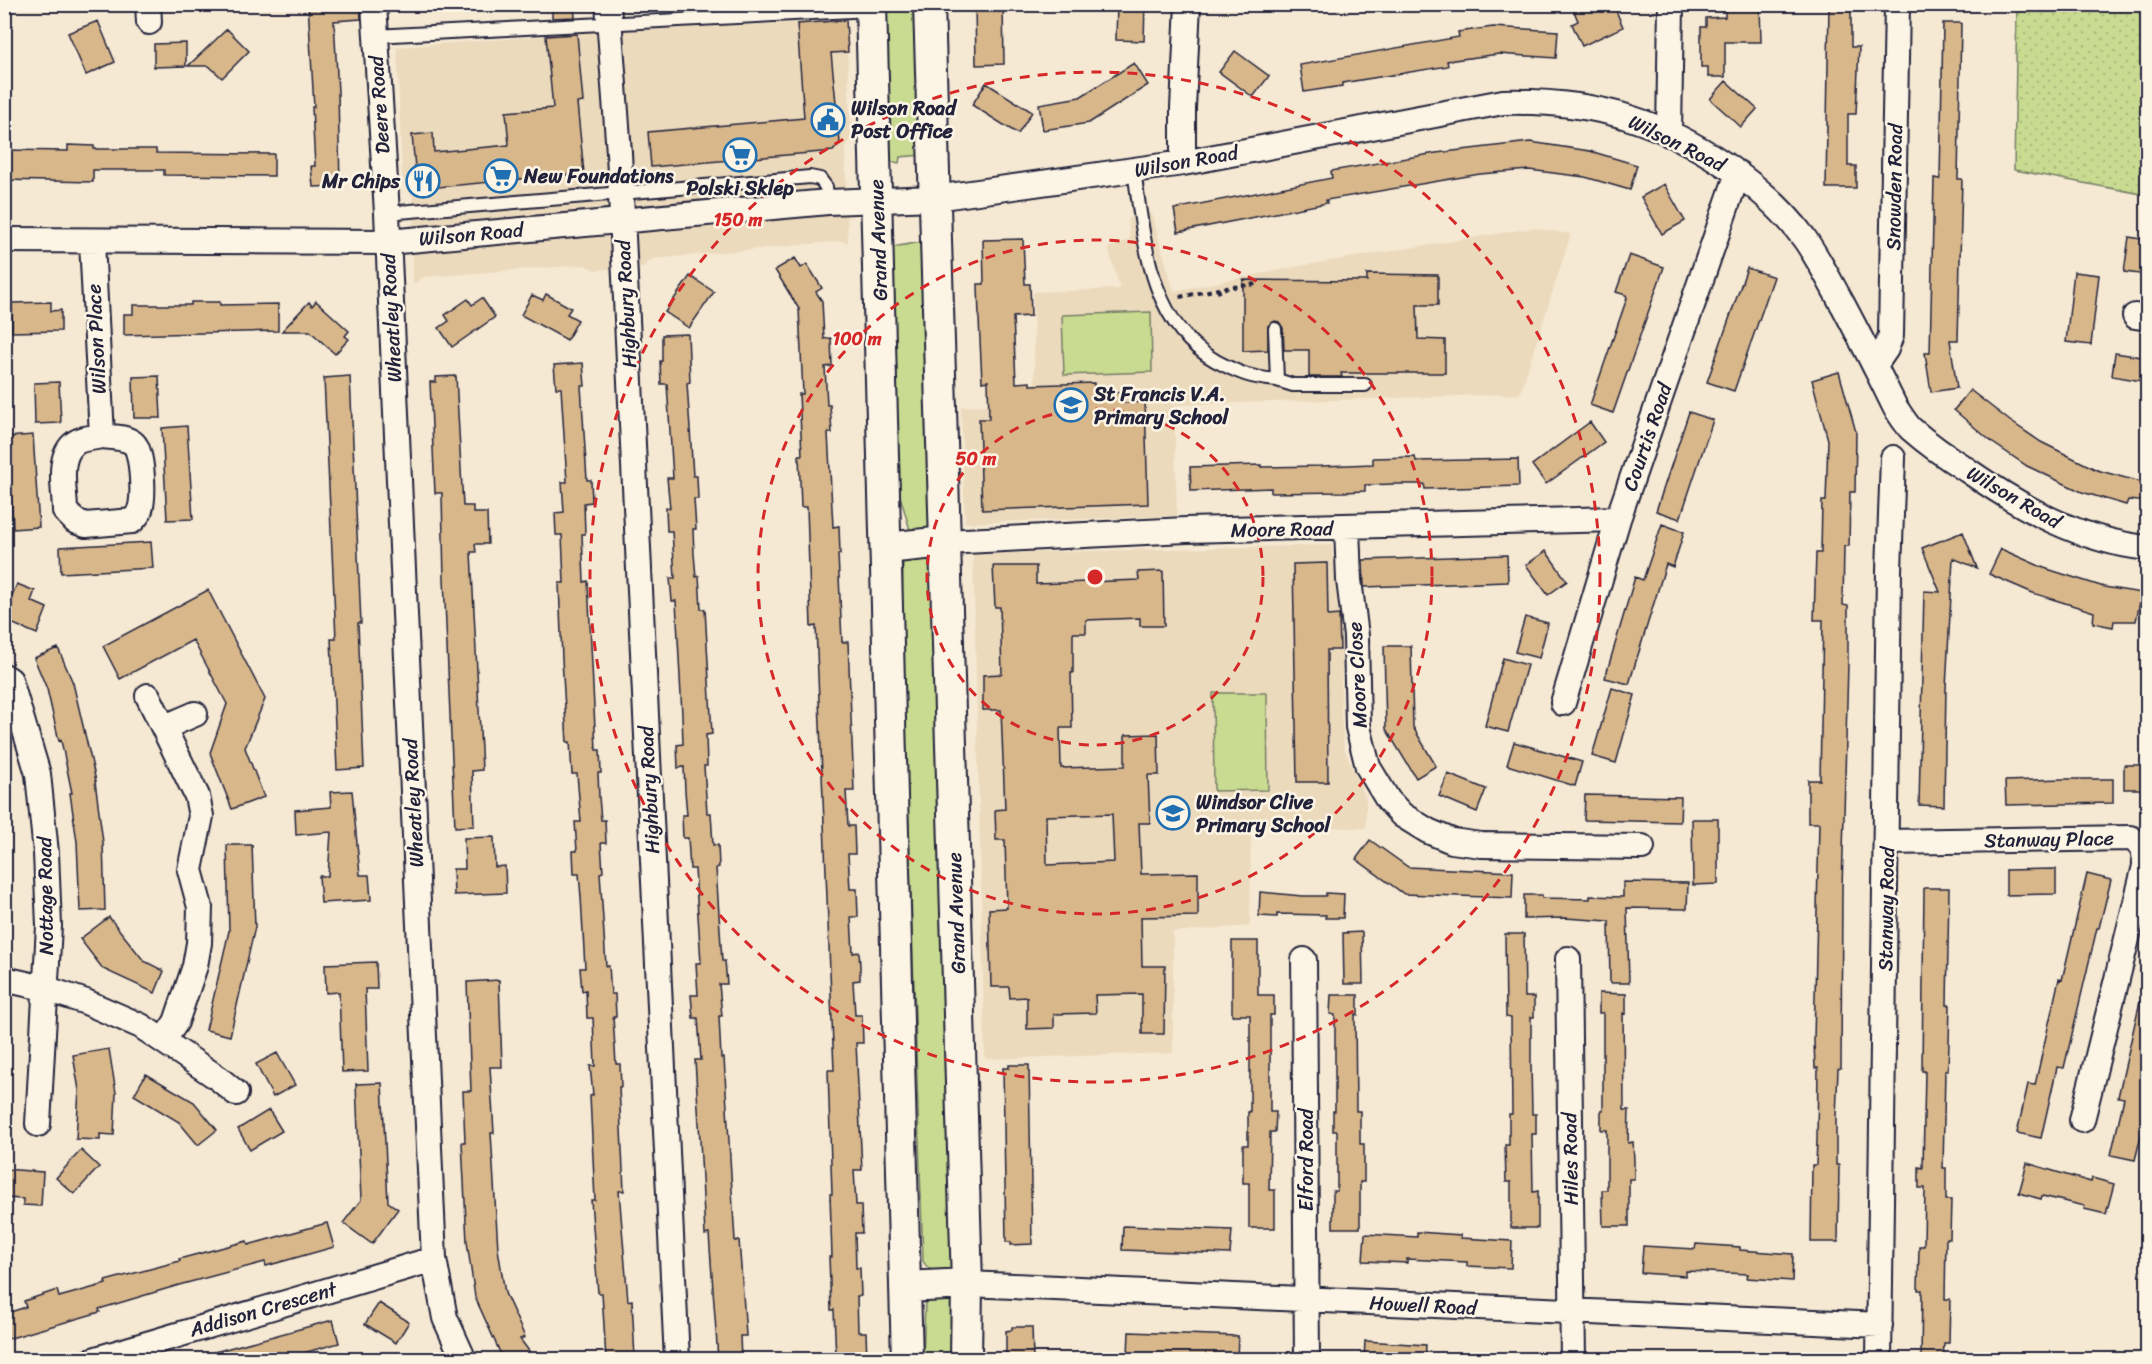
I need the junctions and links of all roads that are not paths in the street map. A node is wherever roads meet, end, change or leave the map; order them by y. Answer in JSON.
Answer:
{"nodes":[{"id":1,"x":374,"y":4,"type":"edge"},
{"id":2,"x":929,"y":4,"type":"edge"},
{"id":3,"x":1188,"y":4,"type":"edge"},
{"id":4,"x":1671,"y":4,"type":"edge"},
{"id":5,"x":1897,"y":4,"type":"edge"},
{"id":6,"x":871,"y":7,"type":"edge"},
{"id":7,"x":608,"y":14,"type":"edge"},
{"id":8,"x":375,"y":36,"type":"junction"},
{"id":9,"x":1669,"y":134,"type":"junction"},
{"id":10,"x":1183,"y":163,"type":"junction"},
{"id":11,"x":1134,"y":170,"type":"junction"},
{"id":12,"x":1738,"y":173,"type":"junction"},
{"id":13,"x":621,"y":193,"type":"junction"},
{"id":14,"x":935,"y":198,"type":"junction"},
{"id":15,"x":877,"y":201,"type":"junction"},
{"id":16,"x":828,"y":202,"type":"junction"},
{"id":17,"x":387,"y":213,"type":"junction"},
{"id":18,"x":622,"y":220,"type":"junction"},
{"id":19,"x":4,"y":240,"type":"edge"},
{"id":20,"x":92,"y":242,"type":"junction"},
{"id":21,"x":388,"y":242,"type":"junction"},
{"id":22,"x":1275,"y":329,"type":"dead end"},
{"id":23,"x":1875,"y":365,"type":"junction"},
{"id":24,"x":1277,"y":380,"type":"junction"},
{"id":25,"x":1365,"y":385,"type":"dead end"},
{"id":26,"x":102,"y":436,"type":"dead end"},
{"id":27,"x":1893,"y":458,"type":"dead end"},
{"id":28,"x":1618,"y":519,"type":"junction"},
{"id":29,"x":1347,"y":527,"type":"junction"},
{"id":30,"x":945,"y":542,"type":"junction"},
{"id":31,"x":886,"y":548,"type":"junction"},
{"id":32,"x":2148,"y":548,"type":"edge"},
{"id":33,"x":4,"y":676,"type":"edge"},
{"id":34,"x":148,"y":696,"type":"dead end"},
{"id":35,"x":1563,"y":703,"type":"dead end"},
{"id":36,"x":195,"y":714,"type":"dead end"},
{"id":37,"x":165,"y":728,"type":"junction"},
{"id":38,"x":1887,"y":842,"type":"junction"},
{"id":39,"x":1642,"y":847,"type":"dead end"},
{"id":40,"x":1568,"y":959,"type":"dead end"},
{"id":41,"x":1304,"y":960,"type":"dead end"},
{"id":42,"x":4,"y":979,"type":"edge"},
{"id":43,"x":44,"y":988,"type":"junction"},
{"id":44,"x":164,"y":1040,"type":"junction"},
{"id":45,"x":237,"y":1093,"type":"dead end"},
{"id":46,"x":2082,"y":1120,"type":"dead end"},
{"id":47,"x":38,"y":1124,"type":"dead end"},
{"id":48,"x":434,"y":1259,"type":"junction"},
{"id":49,"x":967,"y":1284,"type":"junction"},
{"id":50,"x":905,"y":1287,"type":"junction"},
{"id":51,"x":1307,"y":1300,"type":"junction"},
{"id":52,"x":1572,"y":1312,"type":"junction"},
{"id":53,"x":1880,"y":1325,"type":"junction"},
{"id":54,"x":93,"y":1359,"type":"edge"},
{"id":55,"x":464,"y":1359,"type":"edge"},
{"id":56,"x":677,"y":1359,"type":"edge"},
{"id":57,"x":907,"y":1359,"type":"edge"},
{"id":58,"x":966,"y":1359,"type":"edge"},
{"id":59,"x":1307,"y":1359,"type":"edge"},
{"id":60,"x":1573,"y":1359,"type":"edge"},
{"id":61,"x":1879,"y":1359,"type":"edge"}],
"edges":[{"from":1,"to":8,"type":"street","name":"Deere Road"},
{"from":2,"to":14,"type":"street","name":"Grand Avenue"},
{"from":3,"to":10,"type":"street"},
{"from":4,"to":9,"type":"street"},
{"from":5,"to":23,"type":"street","name":"Snowden Road"},
{"from":6,"to":7,"type":"lane"},
{"from":6,"to":15,"type":"street","name":"Grand Avenue"},
{"from":7,"to":8,"type":"lane"},
{"from":7,"to":13,"type":"street","name":"Highbury Road"},
{"from":8,"to":17,"type":"street","name":"Deere Road"},
{"from":9,"to":10,"type":"street","name":"Wilson Road"},
{"from":9,"to":12,"type":"street","name":"Wilson Road"},
{"from":10,"to":11,"type":"street","name":"Wilson Road"},
{"from":11,"to":14,"type":"street","name":"Wilson Road"},
{"from":11,"to":24,"type":"lane"},
{"from":12,"to":23,"type":"street","name":"Wilson Road"},
{"from":12,"to":28,"type":"street","name":"Courtis Road"},
{"from":13,"to":16,"type":"lane","name":"Wilson Road"},
{"from":13,"to":17,"type":"lane","name":"Wilson Road"},
{"from":13,"to":18,"type":"street","name":"Highbury Road"},
{"from":14,"to":15,"type":"street","name":"Wilson Road"},
{"from":14,"to":30,"type":"street","name":"Grand Avenue"},
{"from":15,"to":16,"type":"street","name":"Wilson Road"},
{"from":15,"to":31,"type":"street","name":"Grand Avenue"},
{"from":16,"to":18,"type":"street","name":"Wilson Road"},
{"from":17,"to":21,"type":"street","name":"Deere Road"},
{"from":18,"to":21,"type":"street","name":"Wilson Road"},
{"from":18,"to":56,"type":"street","name":"Highbury Road"},
{"from":19,"to":20,"type":"street","name":"Wilson Road"},
{"from":20,"to":21,"type":"street","name":"Wilson Road"},
{"from":20,"to":26,"type":"street","name":"Wilson Place"},
{"from":21,"to":48,"type":"street","name":"Wheatley Road"},
{"from":22,"to":24,"type":"lane"},
{"from":23,"to":32,"type":"street","name":"Wilson Road"},
{"from":24,"to":25,"type":"lane"},
{"from":27,"to":38,"type":"street","name":"Stanway Road"},
{"from":28,"to":29,"type":"street","name":"Moore Road"},
{"from":28,"to":35,"type":"street","name":"Courtis Road"},
{"from":29,"to":30,"type":"street","name":"Moore Road"},
{"from":29,"to":39,"type":"street","name":"Moore Close"},
{"from":30,"to":31,"type":"street"},
{"from":30,"to":49,"type":"street","name":"Grand Avenue"},
{"from":31,"to":50,"type":"street","name":"Grand Avenue"},
{"from":33,"to":43,"type":"street","name":"Nottage Road"},
{"from":34,"to":37,"type":"street"},
{"from":36,"to":37,"type":"street"},
{"from":37,"to":44,"type":"street"},
{"from":38,"to":46,"type":"street","name":"Stanway Place"},
{"from":38,"to":53,"type":"street","name":"Stanway Road"},
{"from":40,"to":52,"type":"street","name":"Hiles Road"},
{"from":41,"to":51,"type":"street","name":"Elford Road"},
{"from":42,"to":43,"type":"street"},
{"from":43,"to":44,"type":"street"},
{"from":43,"to":47,"type":"street","name":"Nottage Road"},
{"from":44,"to":45,"type":"street"},
{"from":48,"to":54,"type":"street","name":"Addison Crescent"},
{"from":48,"to":55,"type":"street","name":"Wheatley Road"},
{"from":49,"to":50,"type":"street"},
{"from":49,"to":51,"type":"street","name":"Howell Road"},
{"from":49,"to":58,"type":"street","name":"Grand Avenue"},
{"from":50,"to":57,"type":"street","name":"Grand Avenue"},
{"from":51,"to":52,"type":"street","name":"Howell Road"},
{"from":51,"to":59,"type":"street","name":"Elford Road"},
{"from":52,"to":53,"type":"street","name":"Howell Road"},
{"from":52,"to":60,"type":"street","name":"Hiles Road"},
{"from":53,"to":61,"type":"street","name":"Stanway Road"}]}
